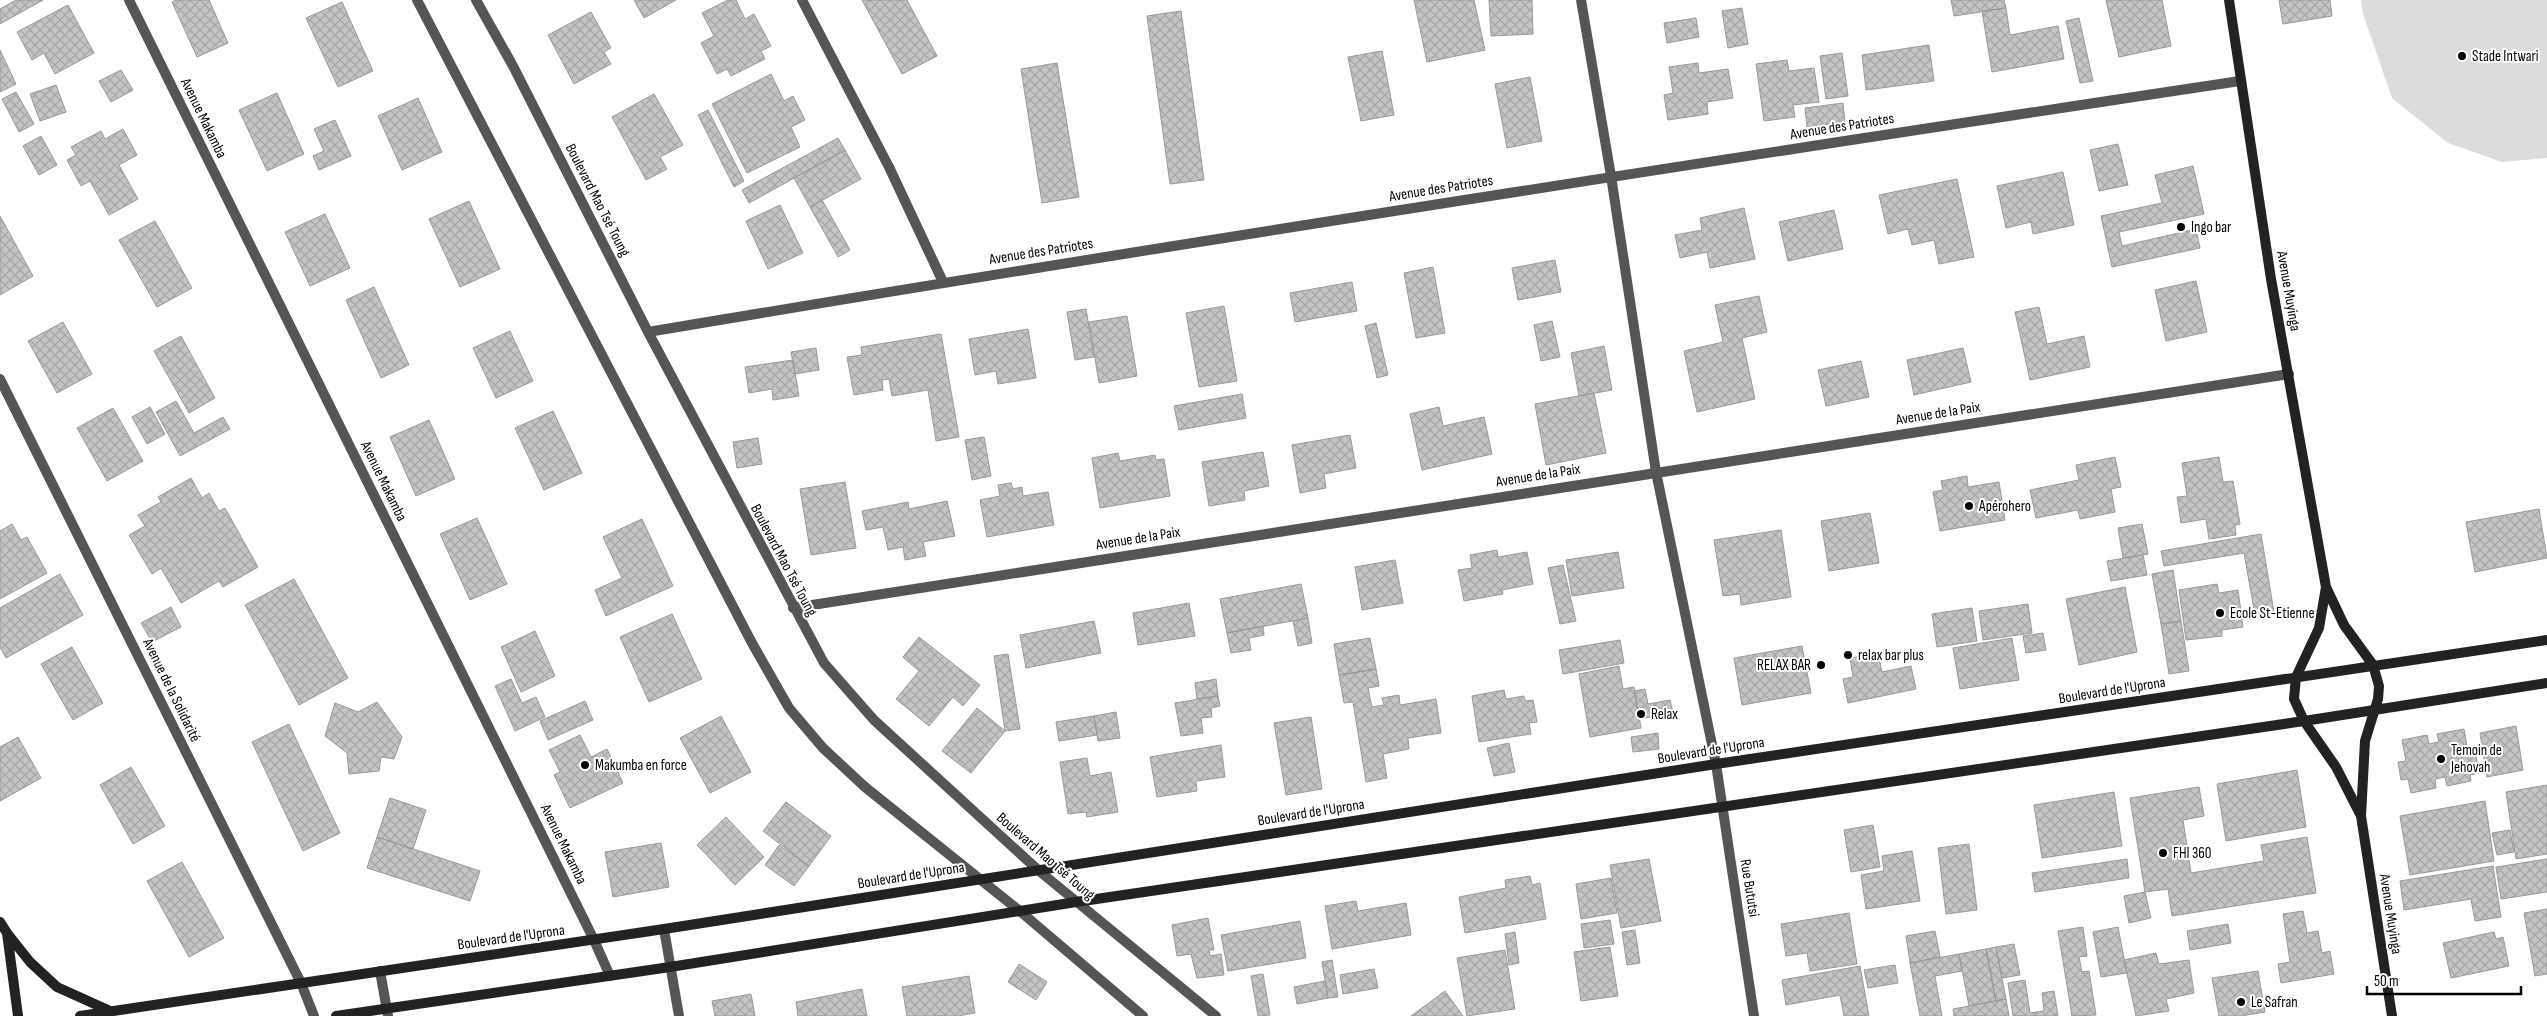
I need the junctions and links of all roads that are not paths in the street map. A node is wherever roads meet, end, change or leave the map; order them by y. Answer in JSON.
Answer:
{"nodes":[{"id":1,"x":129,"y":0,"type":"edge"},
{"id":2,"x":417,"y":0,"type":"edge"},
{"id":3,"x":476,"y":0,"type":"edge"},
{"id":4,"x":802,"y":0,"type":"edge"},
{"id":5,"x":1581,"y":0,"type":"edge"},
{"id":6,"x":2229,"y":0,"type":"edge"},
{"id":7,"x":2240,"y":81,"type":"junction"},
{"id":8,"x":1611,"y":176,"type":"junction"},
{"id":9,"x":943,"y":282,"type":"junction"},
{"id":10,"x":648,"y":332,"type":"junction"},
{"id":11,"x":2289,"y":374,"type":"junction"},
{"id":12,"x":0,"y":379,"type":"edge"},
{"id":13,"x":1656,"y":472,"type":"junction"},
{"id":14,"x":2326,"y":586,"type":"junction"},
{"id":15,"x":792,"y":608,"type":"junction"},
{"id":16,"x":2547,"y":640,"type":"edge"},
{"id":17,"x":2373,"y":665,"type":"junction"},
{"id":18,"x":2296,"y":677,"type":"junction"},
{"id":19,"x":2547,"y":683,"type":"edge"},
{"id":20,"x":2376,"y":709,"type":"junction"},
{"id":21,"x":2304,"y":721,"type":"junction"},
{"id":22,"x":1716,"y":764,"type":"junction"},
{"id":23,"x":1723,"y":806,"type":"junction"},
{"id":24,"x":2361,"y":816,"type":"junction"},
{"id":25,"x":1038,"y":870,"type":"junction"},
{"id":26,"x":978,"y":879,"type":"junction"},
{"id":27,"x":1076,"y":902,"type":"junction"},
{"id":28,"x":1021,"y":912,"type":"junction"},
{"id":29,"x":0,"y":922,"type":"edge"},
{"id":30,"x":664,"y":929,"type":"junction"},
{"id":31,"x":7,"y":933,"type":"junction"},
{"id":32,"x":594,"y":940,"type":"junction"},
{"id":33,"x":670,"y":967,"type":"junction"},
{"id":34,"x":380,"y":971,"type":"junction"},
{"id":35,"x":610,"y":976,"type":"junction"},
{"id":36,"x":300,"y":983,"type":"junction"},
{"id":37,"x":109,"y":1010,"type":"junction"},
{"id":38,"x":387,"y":1012,"type":"edge"},
{"id":39,"x":18,"y":1016,"type":"edge"},
{"id":40,"x":80,"y":1016,"type":"edge"},
{"id":41,"x":314,"y":1016,"type":"edge"},
{"id":42,"x":336,"y":1016,"type":"edge"},
{"id":43,"x":679,"y":1016,"type":"edge"},
{"id":44,"x":1143,"y":1016,"type":"edge"},
{"id":45,"x":1216,"y":1016,"type":"edge"},
{"id":46,"x":1754,"y":1016,"type":"edge"},
{"id":47,"x":2392,"y":1016,"type":"edge"}],
"edges":[{"from":1,"to":32,"type":"street","name":"Avenue Makamba"},
{"from":2,"to":26,"type":"street"},
{"from":3,"to":10,"type":"street","name":"Boulevard Mao Tsé Toung"},
{"from":4,"to":9,"type":"street"},
{"from":5,"to":8,"type":"street","name":"Rue Bututsi"},
{"from":6,"to":7,"type":"street","name":"Avenue Muyinga"},
{"from":7,"to":8,"type":"street","name":"Avenue des Patriotes"},
{"from":7,"to":11,"type":"street","name":"Avenue Muyinga"},
{"from":8,"to":9,"type":"street","name":"Avenue des Patriotes"},
{"from":8,"to":13,"type":"street","name":"Rue Bututsi"},
{"from":9,"to":10,"type":"street","name":"Avenue des Patriotes"},
{"from":10,"to":15,"type":"street","name":"Boulevard Mao Tsé Toung"},
{"from":11,"to":13,"type":"street","name":"Avenue de la Paix"},
{"from":11,"to":14,"type":"street","name":"Avenue Muyinga"},
{"from":12,"to":36,"type":"street","name":"Avenue de la Solidarité"},
{"from":13,"to":15,"type":"street","name":"Avenue de la Paix"},
{"from":13,"to":22,"type":"street","name":"Rue Bututsi"},
{"from":14,"to":17,"type":"street","name":"Avenue Muyinga"},
{"from":14,"to":18,"type":"street","name":"Avenue Muyinga"},
{"from":15,"to":25,"type":"street","name":"Boulevard Mao Tsé Toung"},
{"from":16,"to":17,"type":"street","name":"Boulevard de l'Uprona"},
{"from":17,"to":18,"type":"street","name":"Boulevard de l'Uprona"},
{"from":17,"to":20,"type":"street","name":"Avenue Muyinga"},
{"from":18,"to":21,"type":"street","name":"Avenue Muyinga"},
{"from":18,"to":22,"type":"street","name":"Boulevard de l'Uprona"},
{"from":19,"to":20,"type":"street"},
{"from":20,"to":21,"type":"street"},
{"from":20,"to":24,"type":"street","name":"Avenue Muyinga"},
{"from":21,"to":23,"type":"street"},
{"from":21,"to":24,"type":"street","name":"Avenue Muyinga"},
{"from":22,"to":23,"type":"street","name":"Rue Bututsi"},
{"from":22,"to":25,"type":"street","name":"Boulevard de l'Uprona"},
{"from":23,"to":27,"type":"street"},
{"from":23,"to":46,"type":"street","name":"Rue Bututsi"},
{"from":24,"to":47,"type":"street","name":"Avenue Muyinga"},
{"from":25,"to":26,"type":"street","name":"Boulevard de l'Uprona"},
{"from":25,"to":27,"type":"street","name":"Boulevard Mao Tsé Toung"},
{"from":26,"to":28,"type":"street"},
{"from":26,"to":30,"type":"street","name":"Boulevard de l'Uprona"},
{"from":27,"to":28,"type":"street"},
{"from":27,"to":45,"type":"street","name":"Boulevard Mao Tsé Toung"},
{"from":28,"to":33,"type":"street"},
{"from":28,"to":44,"type":"street"},
{"from":29,"to":31,"type":"street"},
{"from":30,"to":32,"type":"street","name":"Boulevard de l'Uprona"},
{"from":30,"to":33,"type":"street"},
{"from":31,"to":37,"type":"street"},
{"from":31,"to":39,"type":"street"},
{"from":32,"to":34,"type":"street","name":"Boulevard de l'Uprona"},
{"from":32,"to":35,"type":"street","name":"Avenue Makamba"},
{"from":33,"to":35,"type":"street"},
{"from":33,"to":43,"type":"street"},
{"from":34,"to":36,"type":"street","name":"Boulevard de l'Uprona"},
{"from":34,"to":38,"type":"street"},
{"from":35,"to":38,"type":"street"},
{"from":36,"to":37,"type":"street","name":"Boulevard de l'Uprona"},
{"from":36,"to":41,"type":"street","name":"Avenue de la Solidarité"},
{"from":37,"to":40,"type":"street","name":"Boulevard de l'Uprona"},
{"from":38,"to":42,"type":"street"}]}
